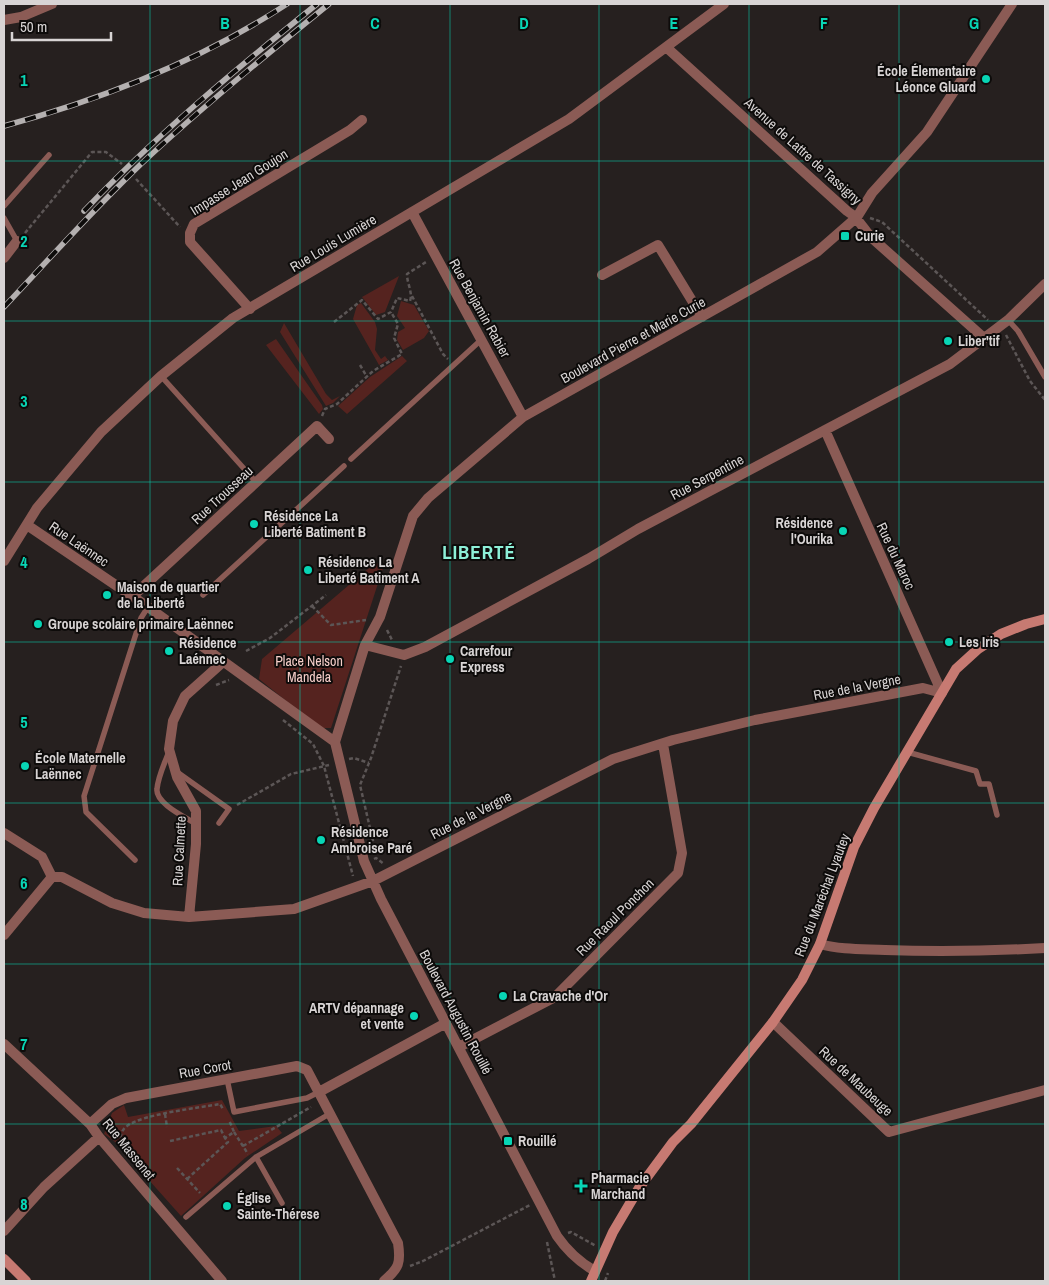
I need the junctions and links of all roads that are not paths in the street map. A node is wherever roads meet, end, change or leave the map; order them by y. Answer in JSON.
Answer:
{"nodes":[{"id":1,"x":52,"y":4,"type":"edge"},
{"id":2,"x":724,"y":4,"type":"edge"},
{"id":3,"x":1012,"y":4,"type":"edge"},
{"id":4,"x":4,"y":20,"type":"edge"},
{"id":5,"x":666,"y":47,"type":"junction"},
{"id":6,"x":362,"y":120,"type":"dead end"},
{"id":7,"x":48,"y":155,"type":"dead end"},
{"id":8,"x":4,"y":206,"type":"edge"},
{"id":9,"x":412,"y":212,"type":"junction"},
{"id":10,"x":856,"y":217,"type":"junction"},
{"id":11,"x":4,"y":218,"type":"edge"},
{"id":12,"x":17,"y":242,"type":"joint"},
{"id":13,"x":4,"y":258,"type":"edge"},
{"id":14,"x":602,"y":276,"type":"dead end"},
{"id":15,"x":1045,"y":284,"type":"edge"},
{"id":16,"x":250,"y":309,"type":"junction"},
{"id":17,"x":702,"y":317,"type":"junction"},
{"id":18,"x":1001,"y":325,"type":"junction"},
{"id":19,"x":984,"y":338,"type":"junction"},
{"id":20,"x":482,"y":340,"type":"junction"},
{"id":21,"x":161,"y":376,"type":"junction"},
{"id":22,"x":1045,"y":377,"type":"edge"},
{"id":23,"x":523,"y":417,"type":"junction"},
{"id":24,"x":825,"y":430,"type":"junction"},
{"id":25,"x":329,"y":439,"type":"dead end"},
{"id":26,"x":351,"y":459,"type":"dead end"},
{"id":27,"x":344,"y":466,"type":"dead end"},
{"id":28,"x":256,"y":482,"type":"junction"},
{"id":29,"x":27,"y":525,"type":"junction"},
{"id":30,"x":4,"y":561,"type":"edge"},
{"id":31,"x":202,"y":595,"type":"dead end"},
{"id":32,"x":133,"y":596,"type":"junction"},
{"id":33,"x":148,"y":606,"type":"junction"},
{"id":34,"x":1045,"y":618,"type":"edge"},
{"id":35,"x":365,"y":645,"type":"junction"},
{"id":36,"x":223,"y":662,"type":"junction"},
{"id":37,"x":942,"y":693,"type":"junction"},
{"id":38,"x":335,"y":742,"type":"junction"},
{"id":39,"x":663,"y":744,"type":"junction"},
{"id":40,"x":169,"y":749,"type":"junction"},
{"id":41,"x":907,"y":752,"type":"junction"},
{"id":42,"x":175,"y":771,"type":"junction"},
{"id":43,"x":997,"y":815,"type":"dead end"},
{"id":44,"x":219,"y":823,"type":"dead end"},
{"id":45,"x":196,"y":824,"type":"junction"},
{"id":46,"x":4,"y":833,"type":"edge"},
{"id":47,"x":135,"y":860,"type":"dead end"},
{"id":48,"x":52,"y":877,"type":"junction"},
{"id":49,"x":373,"y":881,"type":"junction"},
{"id":50,"x":189,"y":917,"type":"junction"},
{"id":51,"x":4,"y":935,"type":"edge"},
{"id":52,"x":820,"y":944,"type":"junction"},
{"id":53,"x":1045,"y":948,"type":"edge"},
{"id":54,"x":773,"y":1022,"type":"junction"},
{"id":55,"x":446,"y":1023,"type":"junction"},
{"id":56,"x":4,"y":1044,"type":"edge"},
{"id":57,"x":459,"y":1047,"type":"junction"},
{"id":58,"x":227,"y":1079,"type":"junction"},
{"id":59,"x":1045,"y":1090,"type":"edge"},
{"id":60,"x":321,"y":1096,"type":"junction"},
{"id":61,"x":331,"y":1114,"type":"junction"},
{"id":62,"x":90,"y":1124,"type":"junction"},
{"id":63,"x":99,"y":1137,"type":"junction"},
{"id":64,"x":254,"y":1158,"type":"junction"},
{"id":65,"x":282,"y":1203,"type":"dead end"},
{"id":66,"x":186,"y":1217,"type":"dead end"},
{"id":67,"x":4,"y":1231,"type":"edge"},
{"id":68,"x":4,"y":1259,"type":"edge"},
{"id":69,"x":593,"y":1276,"type":"edge"},
{"id":70,"x":26,"y":1281,"type":"edge"},
{"id":71,"x":222,"y":1281,"type":"edge"},
{"id":72,"x":384,"y":1281,"type":"edge"}],
"edges":[{"from":1,"to":4,"type":"street"},
{"from":2,"to":5,"type":"street","name":"Rue Louis Lumière"},
{"from":3,"to":10,"type":"street","name":"Boulevard Pierre et Marie Curie"},
{"from":5,"to":9,"type":"street","name":"Rue Louis Lumière"},
{"from":5,"to":10,"type":"street","name":"Avenue de Lattre de Tassigny"},
{"from":6,"to":16,"type":"street","name":"Impasse Jean Goujon"},
{"from":7,"to":8,"type":"lane"},
{"from":9,"to":16,"type":"street","name":"Rue Louis Lumière"},
{"from":9,"to":20,"type":"street","name":"Rue Benjamin Rabier"},
{"from":10,"to":17,"type":"street","name":"Boulevard Pierre et Marie Curie"},
{"from":10,"to":19,"type":"street","name":"Avenue de Lattre de Tassigny"},
{"from":11,"to":12,"type":"lane"},
{"from":12,"to":13,"type":"street"},
{"from":14,"to":17,"type":"street"},
{"from":15,"to":18,"type":"street","name":"Rue Serpentine"},
{"from":16,"to":21,"type":"street","name":"Rue Louis Lumière"},
{"from":17,"to":23,"type":"street","name":"Boulevard Pierre et Marie Curie"},
{"from":18,"to":19,"type":"street","name":"Rue Serpentine"},
{"from":18,"to":22,"type":"lane"},
{"from":19,"to":24,"type":"street","name":"Rue Serpentine"},
{"from":20,"to":23,"type":"street","name":"Rue Benjamin Rabier"},
{"from":20,"to":26,"type":"lane"},
{"from":21,"to":28,"type":"lane"},
{"from":21,"to":29,"type":"street","name":"Rue Louis Lumière"},
{"from":23,"to":35,"type":"street","name":"Boulevard Pierre et Marie Curie"},
{"from":24,"to":35,"type":"street","name":"Rue Serpentine"},
{"from":24,"to":37,"type":"street","name":"Rue du Maroc"},
{"from":25,"to":28,"type":"street","name":"Rue Trousseau"},
{"from":27,"to":31,"type":"lane"},
{"from":28,"to":32,"type":"street","name":"Rue Trousseau"},
{"from":29,"to":30,"type":"street","name":"Rue Louis Lumière"},
{"from":29,"to":32,"type":"street","name":"Rue Laënnec"},
{"from":32,"to":33,"type":"street","name":"Rue Laënnec"},
{"from":33,"to":36,"type":"street","name":"Rue Laënnec"},
{"from":33,"to":47,"type":"lane"},
{"from":34,"to":37,"type":"main road","name":"Rue du Maréchal Lyautey"},
{"from":35,"to":38,"type":"street","name":"Boulevard Pierre et Marie Curie"},
{"from":36,"to":38,"type":"street","name":"Rue Laënnec"},
{"from":36,"to":40,"type":"street","name":"Rue Calmette"},
{"from":37,"to":39,"type":"street","name":"Rue de la Vergne"},
{"from":37,"to":41,"type":"main road","name":"Rue du Maréchal Lyautey"},
{"from":38,"to":49,"type":"street","name":"Boulevard Augustin Rouillé"},
{"from":39,"to":49,"type":"street","name":"Rue de la Vergne"},
{"from":39,"to":57,"type":"street","name":"Rue Raoul Ponchon"},
{"from":40,"to":42,"type":"street","name":"Rue Calmette"},
{"from":40,"to":45,"type":"lane"},
{"from":41,"to":43,"type":"lane"},
{"from":41,"to":52,"type":"main road","name":"Rue du Maréchal Lyautey"},
{"from":42,"to":44,"type":"lane"},
{"from":42,"to":45,"type":"street","name":"Rue Calmette"},
{"from":45,"to":50,"type":"street","name":"Rue Calmette"},
{"from":46,"to":48,"type":"street"},
{"from":48,"to":50,"type":"street","name":"Rue de la Vergne"},
{"from":48,"to":51,"type":"street"},
{"from":49,"to":50,"type":"street","name":"Rue de la Vergne"},
{"from":49,"to":55,"type":"street","name":"Boulevard Augustin Rouillé"},
{"from":52,"to":53,"type":"street"},
{"from":52,"to":54,"type":"main road","name":"Rue du Maréchal Lyautey"},
{"from":54,"to":59,"type":"street","name":"Rue de Maubeuge"},
{"from":54,"to":69,"type":"main road","name":"Rue du Maréchal Lyautey"},
{"from":55,"to":57,"type":"street","name":"Boulevard Augustin Rouillé"},
{"from":55,"to":60,"type":"street"},
{"from":56,"to":62,"type":"street","name":"Rue Massenet"},
{"from":57,"to":69,"type":"street","name":"Boulevard Augustin Rouillé"},
{"from":58,"to":60,"type":"street","name":"Rue Corot"},
{"from":58,"to":60,"type":"lane"},
{"from":58,"to":62,"type":"street","name":"Rue Corot"},
{"from":60,"to":61,"type":"street","name":"Rue Corot"},
{"from":61,"to":64,"type":"lane"},
{"from":61,"to":72,"type":"street","name":"Rue Corot"},
{"from":62,"to":63,"type":"street","name":"Rue Massenet"},
{"from":63,"to":67,"type":"street"},
{"from":63,"to":71,"type":"street","name":"Rue Massenet"},
{"from":64,"to":65,"type":"lane"},
{"from":64,"to":66,"type":"lane"},
{"from":68,"to":70,"type":"main road"}]}
